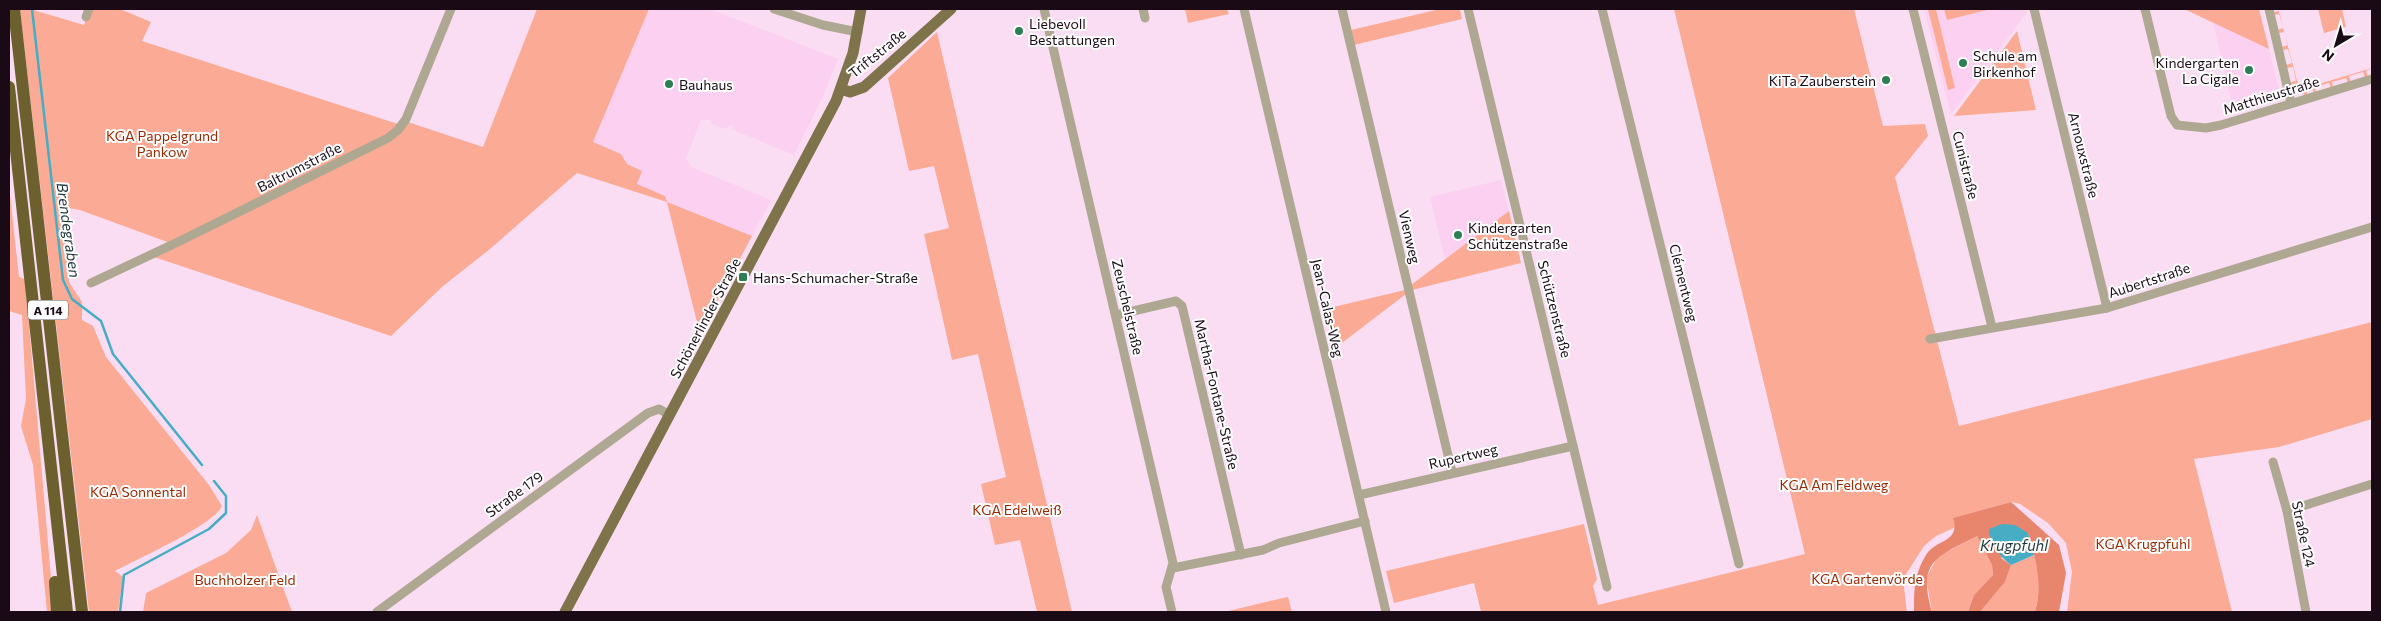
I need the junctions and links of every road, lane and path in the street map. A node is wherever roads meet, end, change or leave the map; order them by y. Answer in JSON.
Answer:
{"nodes":[{"id":1,"x":14,"y":9,"type":"edge"},
{"id":2,"x":451,"y":9,"type":"edge"},
{"id":3,"x":774,"y":9,"type":"edge"},
{"id":4,"x":861,"y":9,"type":"edge"},
{"id":5,"x":951,"y":9,"type":"edge"},
{"id":6,"x":1044,"y":9,"type":"edge"},
{"id":7,"x":1244,"y":9,"type":"edge"},
{"id":8,"x":1342,"y":9,"type":"edge"},
{"id":9,"x":1468,"y":9,"type":"edge"},
{"id":10,"x":1602,"y":9,"type":"edge"},
{"id":11,"x":1913,"y":9,"type":"edge"},
{"id":12,"x":2034,"y":9,"type":"edge"},
{"id":13,"x":2145,"y":9,"type":"edge"},
{"id":14,"x":2269,"y":9,"type":"edge"},
{"id":15,"x":858,"y":32,"type":"junction"},
{"id":16,"x":2372,"y":79,"type":"edge"},
{"id":17,"x":9,"y":87,"type":"edge"},
{"id":18,"x":841,"y":89,"type":"junction"},
{"id":19,"x":2291,"y":103,"type":"junction"},
{"id":20,"x":2372,"y":227,"type":"edge"},
{"id":21,"x":91,"y":283,"type":"dead end"},
{"id":22,"x":2107,"y":308,"type":"junction"},
{"id":23,"x":1116,"y":315,"type":"junction"},
{"id":24,"x":1992,"y":327,"type":"junction"},
{"id":25,"x":1930,"y":339,"type":"dead end"},
{"id":26,"x":44,"y":398,"type":"junction"},
{"id":27,"x":670,"y":415,"type":"junction"},
{"id":28,"x":1573,"y":446,"type":"junction"},
{"id":29,"x":2273,"y":462,"type":"dead end"},
{"id":30,"x":1452,"y":472,"type":"junction"},
{"id":31,"x":2372,"y":484,"type":"edge"},
{"id":32,"x":1359,"y":495,"type":"junction"},
{"id":33,"x":2286,"y":511,"type":"junction"},
{"id":34,"x":1365,"y":521,"type":"junction"},
{"id":35,"x":1241,"y":555,"type":"junction"},
{"id":36,"x":1739,"y":564,"type":"dead end"},
{"id":37,"x":1172,"y":568,"type":"junction"},
{"id":38,"x":1607,"y":587,"type":"dead end"},
{"id":39,"x":57,"y":612,"type":"edge"},
{"id":40,"x":67,"y":612,"type":"edge"},
{"id":41,"x":82,"y":612,"type":"edge"},
{"id":42,"x":377,"y":612,"type":"edge"},
{"id":43,"x":566,"y":612,"type":"edge"},
{"id":44,"x":1172,"y":612,"type":"edge"},
{"id":45,"x":1386,"y":612,"type":"edge"},
{"id":46,"x":2306,"y":612,"type":"edge"}],
"edges":[{"from":1,"to":41,"type":"highway","number":"A 114"},
{"from":2,"to":21,"type":"street","name":"Baltrumstraße"},
{"from":3,"to":15,"type":"street"},
{"from":4,"to":15,"type":"main road","name":"Schönerlinder Straße"},
{"from":5,"to":18,"type":"main road","name":"Triftstraße"},
{"from":6,"to":23,"type":"street","name":"Zeuschelstraße"},
{"from":7,"to":32,"type":"street","name":"Jean-Calas-Weg"},
{"from":8,"to":30,"type":"street","name":"Vienweg"},
{"from":9,"to":28,"type":"street","name":"Schützenstraße"},
{"from":10,"to":36,"type":"street","name":"Clémentweg"},
{"from":11,"to":24,"type":"street","name":"Cunistraße"},
{"from":12,"to":22,"type":"street","name":"Arnouxstraße"},
{"from":13,"to":19,"type":"street","name":"Matthieustraße"},
{"from":14,"to":19,"type":"street"},
{"from":15,"to":18,"type":"main road","name":"Schönerlinder Straße"},
{"from":16,"to":19,"type":"street","name":"Matthieustraße"},
{"from":17,"to":26,"type":"highway","number":"A 114"},
{"from":18,"to":27,"type":"main road","name":"Schönerlinder Straße"},
{"from":20,"to":22,"type":"street","name":"Aubertstraße"},
{"from":22,"to":24,"type":"street","name":"Aubertstraße"},
{"from":23,"to":35,"type":"street","name":"Martha-Fontane-Straße"},
{"from":23,"to":37,"type":"street","name":"Zeuschelstraße"},
{"from":24,"to":25,"type":"street","name":"Aubertstraße"},
{"from":26,"to":39,"type":"highway"},
{"from":26,"to":40,"type":"highway","number":"A 114"},
{"from":27,"to":42,"type":"street","name":"Straße 179"},
{"from":27,"to":43,"type":"main road","name":"Schönerlinder Straße"},
{"from":28,"to":30,"type":"street","name":"Rupertweg"},
{"from":28,"to":38,"type":"street","name":"Schützenstraße"},
{"from":29,"to":33,"type":"street","name":"Straße 124"},
{"from":30,"to":32,"type":"street","name":"Rupertweg"},
{"from":31,"to":33,"type":"street"},
{"from":32,"to":34,"type":"street","name":"Jean-Calas-Weg"},
{"from":33,"to":46,"type":"street","name":"Straße 124"},
{"from":34,"to":35,"type":"street"},
{"from":34,"to":45,"type":"street","name":"Jean-Calas-Weg"},
{"from":35,"to":37,"type":"street"},
{"from":37,"to":44,"type":"street","name":"Zeuschelstraße"}]}
